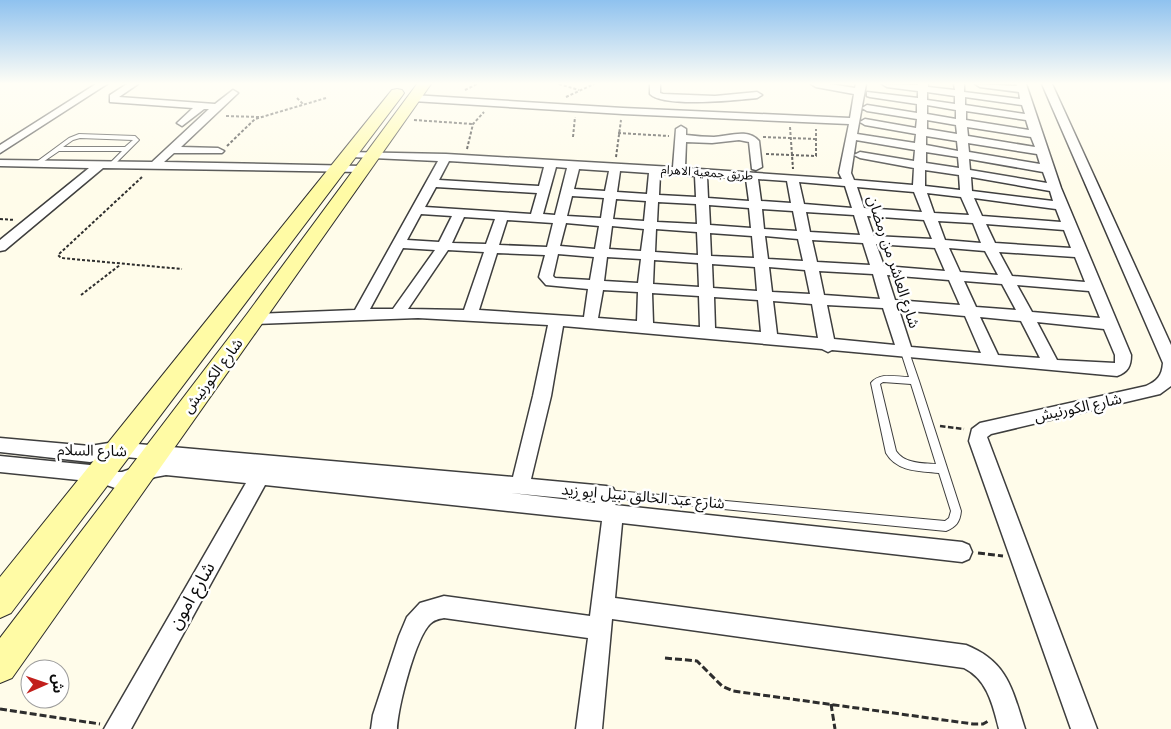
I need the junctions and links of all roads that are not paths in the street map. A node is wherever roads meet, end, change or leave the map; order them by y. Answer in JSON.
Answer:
{"nodes":[{"id":1,"x":36,"y":118,"type":"edge"},
{"id":2,"x":49,"y":118,"type":"edge"},
{"id":3,"x":188,"y":118,"type":"edge"},
{"id":4,"x":206,"y":118,"type":"edge"},
{"id":5,"x":391,"y":118,"type":"edge"},
{"id":6,"x":398,"y":118,"type":"edge"},
{"id":7,"x":778,"y":118,"type":"edge"},
{"id":8,"x":860,"y":118,"type":"edge"},
{"id":9,"x":861,"y":118,"type":"edge"},
{"id":10,"x":922,"y":118,"type":"edge"},
{"id":11,"x":935,"y":118,"type":"edge"},
{"id":12,"x":961,"y":118,"type":"edge"},
{"id":13,"x":1030,"y":118,"type":"edge"},
{"id":14,"x":1061,"y":118,"type":"edge"},
{"id":15,"x":859,"y":122,"type":"junction"},
{"id":16,"x":961,"y":122,"type":"junction"},
{"id":17,"x":182,"y":123,"type":"dead end"},
{"id":18,"x":922,"y":132,"type":"junction"},
{"id":19,"x":1035,"y":134,"type":"junction"},
{"id":20,"x":856,"y":137,"type":"junction"},
{"id":21,"x":962,"y":139,"type":"junction"},
{"id":22,"x":0,"y":141,"type":"edge"},
{"id":23,"x":921,"y":148,"type":"junction"},
{"id":24,"x":58,"y":149,"type":"junction"},
{"id":25,"x":126,"y":149,"type":"junction"},
{"id":26,"x":0,"y":150,"type":"edge"},
{"id":27,"x":171,"y":150,"type":"junction"},
{"id":28,"x":218,"y":151,"type":"road end"},
{"id":29,"x":1042,"y":152,"type":"junction"},
{"id":30,"x":860,"y":155,"type":"junction"},
{"id":31,"x":964,"y":155,"type":"junction"},
{"id":32,"x":446,"y":157,"type":"junction"},
{"id":33,"x":356,"y":161,"type":"junction"},
{"id":34,"x":0,"y":163,"type":"edge"},
{"id":35,"x":38,"y":163,"type":"junction"},
{"id":36,"x":551,"y":163,"type":"junction"},
{"id":37,"x":106,"y":164,"type":"junction"},
{"id":38,"x":574,"y":164,"type":"junction"},
{"id":39,"x":155,"y":165,"type":"junction"},
{"id":40,"x":920,"y":166,"type":"junction"},
{"id":41,"x":615,"y":167,"type":"junction"},
{"id":42,"x":1048,"y":169,"type":"junction"},
{"id":43,"x":655,"y":170,"type":"junction"},
{"id":44,"x":679,"y":171,"type":"junction"},
{"id":45,"x":754,"y":171,"type":"junction"},
{"id":46,"x":701,"y":172,"type":"junction"},
{"id":47,"x":793,"y":174,"type":"junction"},
{"id":48,"x":965,"y":174,"type":"junction"},
{"id":49,"x":432,"y":182,"type":"junction"},
{"id":50,"x":850,"y":182,"type":"junction"},
{"id":51,"x":1055,"y":188,"type":"junction"},
{"id":52,"x":920,"y":189,"type":"junction"},
{"id":53,"x":544,"y":190,"type":"junction"},
{"id":54,"x":567,"y":192,"type":"junction"},
{"id":55,"x":966,"y":194,"type":"junction"},
{"id":56,"x":611,"y":195,"type":"junction"},
{"id":57,"x":652,"y":198,"type":"junction"},
{"id":58,"x":702,"y":201,"type":"junction"},
{"id":59,"x":755,"y":205,"type":"junction"},
{"id":60,"x":1062,"y":206,"type":"junction"},
{"id":61,"x":797,"y":207,"type":"junction"},
{"id":62,"x":417,"y":210,"type":"junction"},
{"id":63,"x":860,"y":212,"type":"junction"},
{"id":64,"x":460,"y":213,"type":"junction"},
{"id":65,"x":502,"y":216,"type":"junction"},
{"id":66,"x":929,"y":216,"type":"junction"},
{"id":67,"x":536,"y":218,"type":"junction"},
{"id":68,"x":560,"y":220,"type":"junction"},
{"id":69,"x":976,"y":220,"type":"junction"},
{"id":70,"x":606,"y":223,"type":"junction"},
{"id":71,"x":650,"y":225,"type":"junction"},
{"id":72,"x":1069,"y":226,"type":"junction"},
{"id":73,"x":704,"y":229,"type":"junction"},
{"id":74,"x":758,"y":232,"type":"junction"},
{"id":75,"x":803,"y":235,"type":"junction"},
{"id":76,"x":869,"y":240,"type":"junction"},
{"id":77,"x":398,"y":244,"type":"junction"},
{"id":78,"x":940,"y":244,"type":"junction"},
{"id":79,"x":444,"y":246,"type":"junction"},
{"id":80,"x":990,"y":247,"type":"junction"},
{"id":81,"x":0,"y":248,"type":"edge"},
{"id":82,"x":492,"y":249,"type":"junction"},
{"id":83,"x":553,"y":250,"type":"junction"},
{"id":84,"x":602,"y":253,"type":"junction"},
{"id":85,"x":1080,"y":253,"type":"junction"},
{"id":86,"x":647,"y":256,"type":"junction"},
{"id":87,"x":705,"y":259,"type":"junction"},
{"id":88,"x":762,"y":263,"type":"junction"},
{"id":89,"x":810,"y":266,"type":"junction"},
{"id":90,"x":879,"y":270,"type":"junction"},
{"id":91,"x":954,"y":276,"type":"junction"},
{"id":92,"x":1006,"y":280,"type":"junction"},
{"id":93,"x":596,"y":286,"type":"junction"},
{"id":94,"x":1094,"y":287,"type":"junction"},
{"id":95,"x":645,"y":289,"type":"junction"},
{"id":96,"x":706,"y":293,"type":"junction"},
{"id":97,"x":766,"y":297,"type":"junction"},
{"id":98,"x":817,"y":300,"type":"junction"},
{"id":99,"x":890,"y":304,"type":"junction"},
{"id":100,"x":969,"y":312,"type":"junction"},
{"id":101,"x":360,"y":314,"type":"junction"},
{"id":102,"x":397,"y":314,"type":"junction"},
{"id":103,"x":470,"y":315,"type":"junction"},
{"id":104,"x":1025,"y":317,"type":"junction"},
{"id":105,"x":255,"y":319,"type":"junction"},
{"id":106,"x":556,"y":321,"type":"junction"},
{"id":107,"x":590,"y":324,"type":"junction"},
{"id":108,"x":1110,"y":324,"type":"junction"},
{"id":109,"x":644,"y":329,"type":"junction"},
{"id":110,"x":708,"y":334,"type":"junction"},
{"id":111,"x":770,"y":340,"type":"junction"},
{"id":112,"x":828,"y":346,"type":"junction"},
{"id":113,"x":906,"y":352,"type":"junction"},
{"id":114,"x":992,"y":360,"type":"junction"},
{"id":115,"x":1052,"y":365,"type":"junction"},
{"id":116,"x":915,"y":381,"type":"junction"},
{"id":117,"x":0,"y":445,"type":"edge"},
{"id":118,"x":119,"y":450,"type":"junction"},
{"id":119,"x":148,"y":463,"type":"junction"},
{"id":120,"x":0,"y":464,"type":"edge"},
{"id":121,"x":943,"y":469,"type":"junction"},
{"id":122,"x":264,"y":470,"type":"junction"},
{"id":123,"x":100,"y":474,"type":"junction"},
{"id":124,"x":520,"y":486,"type":"junction"},
{"id":125,"x":450,"y":487,"type":"junction"},
{"id":126,"x":608,"y":507,"type":"junction"},
{"id":127,"x":969,"y":552,"type":"road end"},
{"id":128,"x":0,"y":602,"type":"edge"},
{"id":129,"x":602,"y":618,"type":"junction"},
{"id":130,"x":0,"y":666,"type":"edge"},
{"id":131,"x":118,"y":728,"type":"edge"},
{"id":132,"x":384,"y":729,"type":"edge"},
{"id":133,"x":589,"y":729,"type":"edge"},
{"id":134,"x":1012,"y":729,"type":"edge"},
{"id":135,"x":1084,"y":729,"type":"edge"}],
"edges":[{"from":1,"to":22,"type":"street"},
{"from":2,"to":26,"type":"street"},
{"from":3,"to":17,"type":"street"},
{"from":4,"to":27,"type":"street"},
{"from":5,"to":33,"type":"main road","name":"شارع الكورنيش"},
{"from":6,"to":33,"type":"main road","name":"شارع الكورنيش"},
{"from":7,"to":15,"type":"street"},
{"from":8,"to":15,"type":"street","name":"شارع العاشر من رمضان"},
{"from":9,"to":15,"type":"street","name":"شارع العاشر من رمضان"},
{"from":10,"to":18,"type":"street"},
{"from":11,"to":16,"type":"street"},
{"from":12,"to":16,"type":"street"},
{"from":13,"to":19,"type":"street"},
{"from":14,"to":135,"type":"street","name":"شارع الكورنيش"},
{"from":15,"to":18,"type":"street"},
{"from":15,"to":20,"type":"street","name":"شارع العاشر من رمضان"},
{"from":16,"to":19,"type":"street"},
{"from":16,"to":21,"type":"street"},
{"from":18,"to":21,"type":"street"},
{"from":18,"to":23,"type":"street"},
{"from":19,"to":29,"type":"street"},
{"from":20,"to":23,"type":"street"},
{"from":20,"to":30,"type":"street","name":"شارع العاشر من رمضان"},
{"from":20,"to":50,"type":"street","name":"شارع العاشر من رمضان"},
{"from":21,"to":29,"type":"street"},
{"from":21,"to":31,"type":"street"},
{"from":23,"to":31,"type":"street"},
{"from":23,"to":40,"type":"street"},
{"from":24,"to":25,"type":"lane"},
{"from":24,"to":25,"type":"lane"},
{"from":24,"to":35,"type":"lane"},
{"from":25,"to":37,"type":"lane"},
{"from":27,"to":28,"type":"street"},
{"from":27,"to":39,"type":"street"},
{"from":29,"to":42,"type":"street"},
{"from":30,"to":40,"type":"street"},
{"from":30,"to":50,"type":"street","name":"شارع العاشر من رمضان"},
{"from":31,"to":42,"type":"street"},
{"from":31,"to":48,"type":"street"},
{"from":32,"to":33,"type":"street","name":"طريق جمعية الاهرام"},
{"from":32,"to":36,"type":"street","name":"طريق جمعية الاهرام"},
{"from":32,"to":49,"type":"street"},
{"from":33,"to":39,"type":"street"},
{"from":33,"to":105,"type":"main road","name":"شارع الكورنيش"},
{"from":33,"to":118,"type":"main road","name":"شارع الكورنيش"},
{"from":34,"to":35,"type":"street"},
{"from":35,"to":37,"type":"street"},
{"from":36,"to":38,"type":"street","name":"طريق جمعية الاهرام"},
{"from":36,"to":53,"type":"street"},
{"from":37,"to":39,"type":"street"},
{"from":37,"to":81,"type":"street"},
{"from":38,"to":41,"type":"street","name":"طريق جمعية الاهرام"},
{"from":38,"to":54,"type":"street"},
{"from":40,"to":48,"type":"street"},
{"from":40,"to":52,"type":"street"},
{"from":41,"to":43,"type":"street","name":"طريق جمعية الاهرام"},
{"from":41,"to":56,"type":"street"},
{"from":42,"to":51,"type":"street"},
{"from":43,"to":44,"type":"street","name":"طريق جمعية الاهرام"},
{"from":43,"to":57,"type":"street"},
{"from":44,"to":45,"type":"street"},
{"from":44,"to":46,"type":"street","name":"طريق جمعية الاهرام"},
{"from":45,"to":46,"type":"street","name":"طريق جمعية الاهرام"},
{"from":45,"to":47,"type":"street","name":"طريق جمعية الاهرام"},
{"from":45,"to":59,"type":"street"},
{"from":46,"to":58,"type":"street"},
{"from":47,"to":50,"type":"street","name":"طريق جمعية الاهرام"},
{"from":47,"to":61,"type":"street"},
{"from":48,"to":51,"type":"street"},
{"from":48,"to":55,"type":"street"},
{"from":49,"to":53,"type":"street"},
{"from":49,"to":62,"type":"street"},
{"from":50,"to":52,"type":"street","name":"طريق جمعية الاهرام"},
{"from":50,"to":63,"type":"street","name":"شارع العاشر من رمضان"},
{"from":51,"to":60,"type":"street"},
{"from":52,"to":55,"type":"street","name":"طريق جمعية الاهرام"},
{"from":52,"to":66,"type":"street"},
{"from":53,"to":67,"type":"street"},
{"from":54,"to":56,"type":"street"},
{"from":54,"to":68,"type":"street"},
{"from":55,"to":60,"type":"street","name":"طريق جمعية الاهرام"},
{"from":55,"to":69,"type":"street"},
{"from":56,"to":57,"type":"street"},
{"from":56,"to":70,"type":"street"},
{"from":57,"to":58,"type":"street"},
{"from":57,"to":71,"type":"street"},
{"from":58,"to":59,"type":"street"},
{"from":58,"to":73,"type":"street"},
{"from":59,"to":61,"type":"street"},
{"from":59,"to":74,"type":"street"},
{"from":60,"to":72,"type":"street"},
{"from":61,"to":63,"type":"street"},
{"from":61,"to":75,"type":"street"},
{"from":62,"to":64,"type":"street"},
{"from":62,"to":77,"type":"street"},
{"from":63,"to":66,"type":"street"},
{"from":63,"to":76,"type":"street","name":"شارع العاشر من رمضان"},
{"from":64,"to":65,"type":"street"},
{"from":64,"to":79,"type":"street"},
{"from":65,"to":67,"type":"street"},
{"from":65,"to":82,"type":"street"},
{"from":66,"to":69,"type":"street"},
{"from":66,"to":78,"type":"street"},
{"from":67,"to":68,"type":"street"},
{"from":68,"to":70,"type":"street"},
{"from":68,"to":83,"type":"street"},
{"from":69,"to":72,"type":"street"},
{"from":69,"to":80,"type":"street"},
{"from":70,"to":71,"type":"street"},
{"from":70,"to":84,"type":"street"},
{"from":71,"to":73,"type":"street"},
{"from":71,"to":86,"type":"street"},
{"from":72,"to":85,"type":"street"},
{"from":73,"to":74,"type":"street"},
{"from":73,"to":87,"type":"street"},
{"from":74,"to":75,"type":"street"},
{"from":74,"to":88,"type":"street"},
{"from":75,"to":76,"type":"street"},
{"from":75,"to":89,"type":"street"},
{"from":76,"to":78,"type":"street"},
{"from":76,"to":90,"type":"street","name":"شارع العاشر من رمضان"},
{"from":77,"to":79,"type":"street"},
{"from":77,"to":101,"type":"street"},
{"from":78,"to":80,"type":"street"},
{"from":78,"to":91,"type":"street"},
{"from":79,"to":82,"type":"street"},
{"from":79,"to":102,"type":"street"},
{"from":80,"to":85,"type":"street"},
{"from":80,"to":92,"type":"street"},
{"from":82,"to":83,"type":"street"},
{"from":82,"to":103,"type":"street"},
{"from":83,"to":84,"type":"street"},
{"from":83,"to":93,"type":"street"},
{"from":84,"to":86,"type":"street"},
{"from":84,"to":93,"type":"street"},
{"from":85,"to":94,"type":"street"},
{"from":86,"to":87,"type":"street"},
{"from":86,"to":95,"type":"street"},
{"from":87,"to":88,"type":"street"},
{"from":87,"to":96,"type":"street"},
{"from":88,"to":89,"type":"street"},
{"from":88,"to":97,"type":"street"},
{"from":89,"to":90,"type":"street"},
{"from":89,"to":98,"type":"street"},
{"from":90,"to":91,"type":"street"},
{"from":90,"to":99,"type":"street","name":"شارع العاشر من رمضان"},
{"from":91,"to":92,"type":"street"},
{"from":91,"to":100,"type":"street"},
{"from":92,"to":94,"type":"street"},
{"from":92,"to":104,"type":"street"},
{"from":93,"to":95,"type":"street"},
{"from":93,"to":107,"type":"street"},
{"from":94,"to":108,"type":"street"},
{"from":95,"to":96,"type":"street"},
{"from":95,"to":109,"type":"street"},
{"from":96,"to":97,"type":"street"},
{"from":96,"to":110,"type":"street"},
{"from":97,"to":98,"type":"street"},
{"from":97,"to":111,"type":"street"},
{"from":98,"to":99,"type":"street"},
{"from":98,"to":112,"type":"street"},
{"from":99,"to":100,"type":"street"},
{"from":99,"to":113,"type":"street","name":"شارع العاشر من رمضان"},
{"from":100,"to":104,"type":"street"},
{"from":100,"to":114,"type":"street"},
{"from":101,"to":102,"type":"street"},
{"from":101,"to":105,"type":"street"},
{"from":102,"to":103,"type":"street"},
{"from":103,"to":106,"type":"street"},
{"from":104,"to":108,"type":"street"},
{"from":104,"to":115,"type":"street"},
{"from":105,"to":119,"type":"main road","name":"شارع الكورنيش"},
{"from":106,"to":107,"type":"street"},
{"from":106,"to":124,"type":"street"},
{"from":107,"to":109,"type":"street"},
{"from":108,"to":115,"type":"street"},
{"from":109,"to":110,"type":"street"},
{"from":110,"to":111,"type":"street"},
{"from":111,"to":112,"type":"street"},
{"from":112,"to":113,"type":"street"},
{"from":113,"to":114,"type":"street"},
{"from":113,"to":116,"type":"lane","name":"شارع عبد الخالق نبيل ابو زيد"},
{"from":114,"to":115,"type":"street"},
{"from":116,"to":121,"type":"lane","name":"شارع عبد الخالق نبيل ابو زيد"},
{"from":116,"to":121,"type":"lane"},
{"from":117,"to":118,"type":"street","name":"شارع السلام"},
{"from":118,"to":119,"type":"street","name":"شارع السلام"},
{"from":118,"to":123,"type":"main road","name":"شارع الكورنيش"},
{"from":119,"to":122,"type":"street","name":"شارع عبد الخالق نبيل ابو زيد"},
{"from":119,"to":123,"type":"street","name":"شارع السلام"},
{"from":119,"to":130,"type":"main road","name":"شارع الكورنيش"},
{"from":120,"to":123,"type":"street","name":"شارع السلام"},
{"from":121,"to":126,"type":"lane","name":"شارع عبد الخالق نبيل ابو زيد"},
{"from":122,"to":125,"type":"street","name":"شارع عبد الخالق نبيل ابو زيد"},
{"from":122,"to":131,"type":"street","name":"شارع امون"},
{"from":123,"to":128,"type":"main road","name":"شارع الكورنيش"},
{"from":124,"to":125,"type":"street","name":"شارع عبد الخالق نبيل ابو زيد"},
{"from":124,"to":126,"type":"street","name":"شارع عبد الخالق نبيل ابو زيد"},
{"from":125,"to":126,"type":"street","name":"شارع عبد الخالق نبيل ابو زيد"},
{"from":126,"to":127,"type":"street","name":"شارع عبد الخالق نبيل ابو زيد"},
{"from":126,"to":129,"type":"street"},
{"from":129,"to":132,"type":"street"},
{"from":129,"to":133,"type":"street"},
{"from":129,"to":134,"type":"street"}]}
